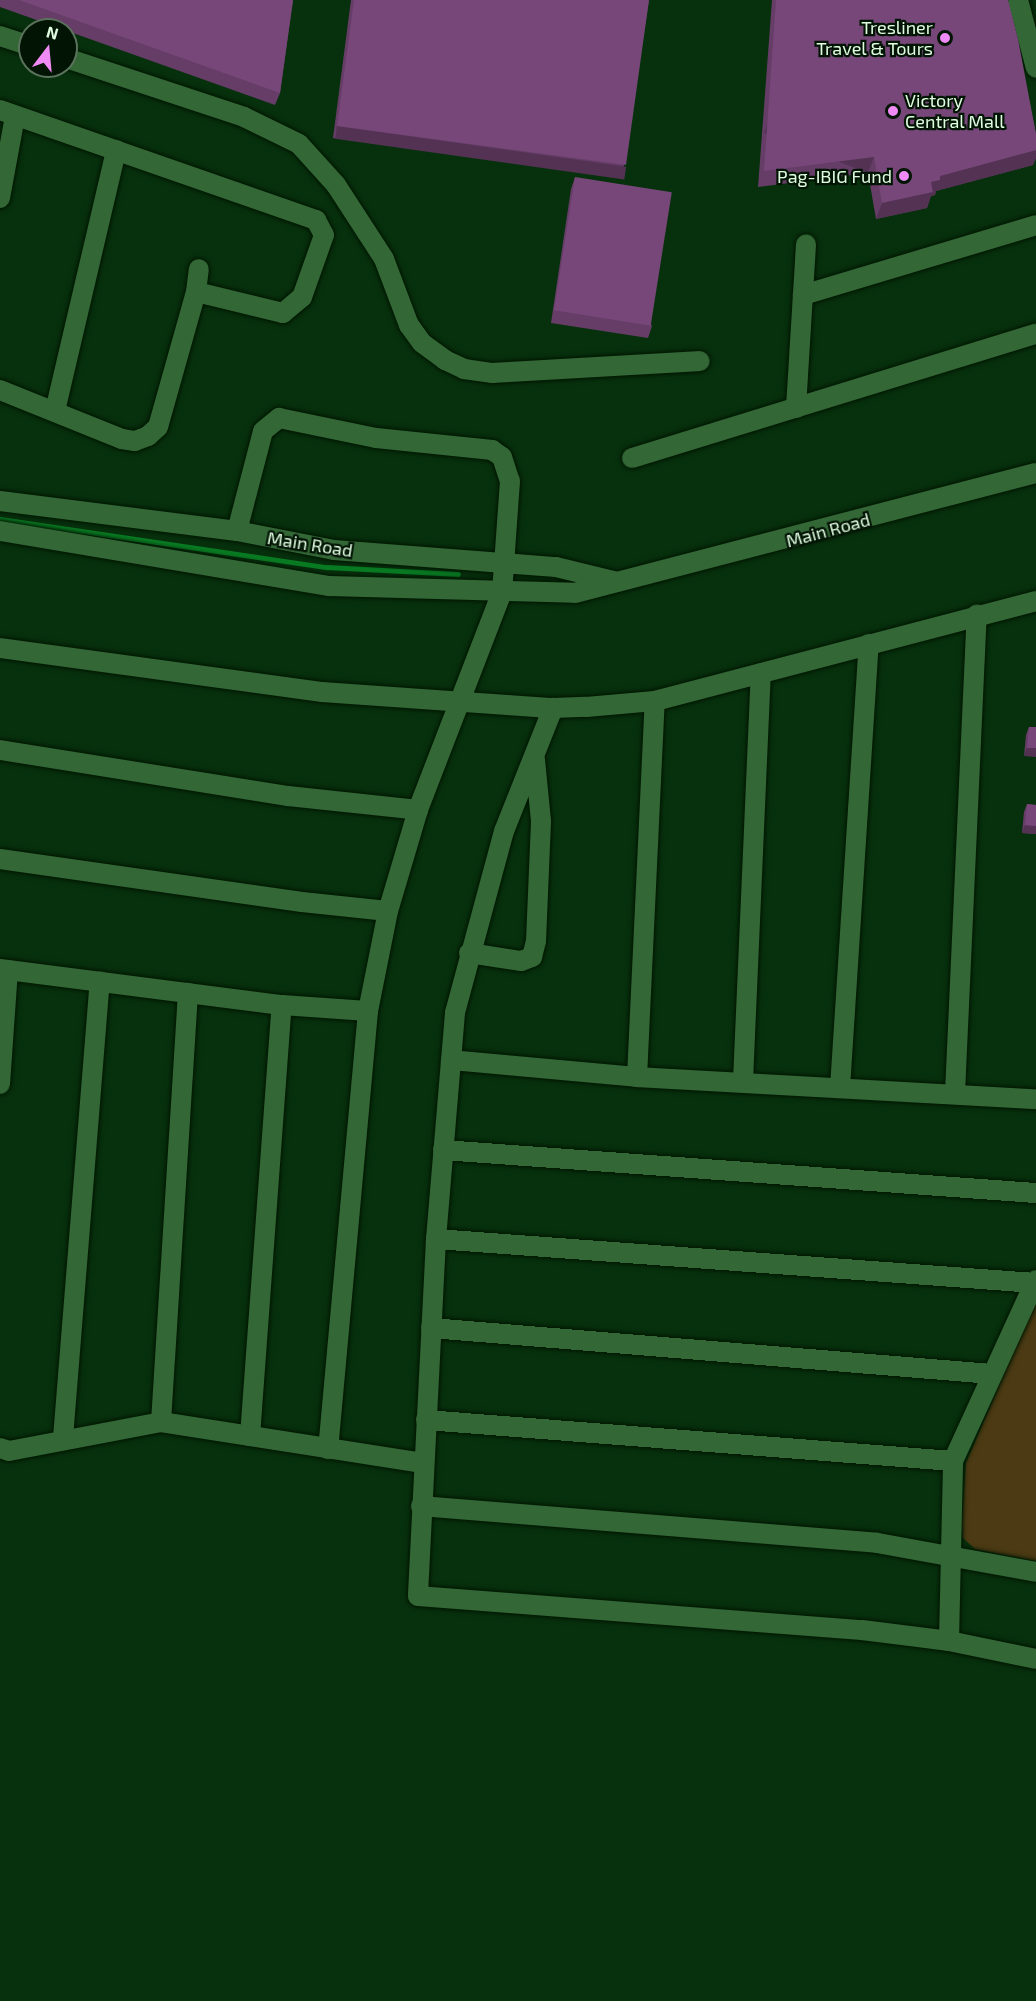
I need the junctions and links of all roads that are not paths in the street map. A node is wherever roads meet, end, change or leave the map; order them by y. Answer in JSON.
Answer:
{"nodes":[{"id":1,"x":1018,"y":0,"type":"edge"},
{"id":2,"x":0,"y":36,"type":"edge"},
{"id":3,"x":18,"y":42,"type":"edge"},
{"id":4,"x":78,"y":62,"type":"edge"},
{"id":5,"x":1036,"y":68,"type":"edge"},
{"id":6,"x":8,"y":113,"type":"edge"},
{"id":7,"x":116,"y":150,"type":"junction"},
{"id":8,"x":0,"y":198,"type":"edge"},
{"id":9,"x":1036,"y":225,"type":"edge"},
{"id":10,"x":806,"y":243,"type":"dead end"},
{"id":11,"x":199,"y":269,"type":"dead end"},
{"id":12,"x":196,"y":292,"type":"junction"},
{"id":13,"x":803,"y":295,"type":"junction"},
{"id":14,"x":1036,"y":334,"type":"edge"},
{"id":15,"x":700,"y":361,"type":"dead end"},
{"id":16,"x":0,"y":390,"type":"edge"},
{"id":17,"x":796,"y":408,"type":"junction"},
{"id":18,"x":56,"y":411,"type":"junction"},
{"id":19,"x":632,"y":458,"type":"dead end"},
{"id":20,"x":1036,"y":473,"type":"edge"},
{"id":21,"x":0,"y":501,"type":"edge"},
{"id":22,"x":0,"y":531,"type":"edge"},
{"id":23,"x":237,"y":531,"type":"junction"},
{"id":24,"x":504,"y":562,"type":"junction"},
{"id":25,"x":620,"y":583,"type":"junction"},
{"id":26,"x":502,"y":592,"type":"junction"},
{"id":27,"x":1036,"y":601,"type":"edge"},
{"id":28,"x":977,"y":615,"type":"junction"},
{"id":29,"x":869,"y":644,"type":"junction"},
{"id":30,"x":0,"y":648,"type":"edge"},
{"id":31,"x":761,"y":673,"type":"junction"},
{"id":32,"x":655,"y":701,"type":"junction"},
{"id":33,"x":460,"y":703,"type":"junction"},
{"id":34,"x":553,"y":708,"type":"junction"},
{"id":35,"x":0,"y":750,"type":"edge"},
{"id":36,"x":535,"y":756,"type":"junction"},
{"id":37,"x":418,"y":810,"type":"junction"},
{"id":38,"x":0,"y":859,"type":"edge"},
{"id":39,"x":388,"y":910,"type":"junction"},
{"id":40,"x":469,"y":953,"type":"junction"},
{"id":41,"x":4,"y":970,"type":"edge"},
{"id":42,"x":100,"y":981,"type":"junction"},
{"id":43,"x":188,"y":993,"type":"junction"},
{"id":44,"x":282,"y":1005,"type":"junction"},
{"id":45,"x":368,"y":1011,"type":"junction"},
{"id":46,"x":451,"y":1060,"type":"junction"},
{"id":47,"x":637,"y":1077,"type":"junction"},
{"id":48,"x":743,"y":1081,"type":"junction"},
{"id":49,"x":0,"y":1084,"type":"edge"},
{"id":50,"x":840,"y":1088,"type":"junction"},
{"id":51,"x":955,"y":1093,"type":"junction"},
{"id":52,"x":1036,"y":1099,"type":"edge"},
{"id":53,"x":443,"y":1150,"type":"junction"},
{"id":54,"x":1036,"y":1193,"type":"edge"},
{"id":55,"x":436,"y":1239,"type":"junction"},
{"id":56,"x":1036,"y":1282,"type":"edge"},
{"id":57,"x":431,"y":1328,"type":"junction"},
{"id":58,"x":992,"y":1374,"type":"junction"},
{"id":59,"x":426,"y":1420,"type":"junction"},
{"id":60,"x":161,"y":1422,"type":"junction"},
{"id":61,"x":250,"y":1436,"type":"junction"},
{"id":62,"x":63,"y":1438,"type":"junction"},
{"id":63,"x":0,"y":1448,"type":"edge"},
{"id":64,"x":328,"y":1449,"type":"junction"},
{"id":65,"x":953,"y":1461,"type":"junction"},
{"id":66,"x":423,"y":1463,"type":"junction"},
{"id":67,"x":421,"y":1506,"type":"junction"},
{"id":68,"x":953,"y":1557,"type":"junction"},
{"id":69,"x":1036,"y":1572,"type":"edge"},
{"id":70,"x":949,"y":1641,"type":"junction"},
{"id":71,"x":1036,"y":1659,"type":"edge"}],
"edges":[{"from":1,"to":5,"type":"street"},
{"from":2,"to":3,"type":"street"},
{"from":4,"to":15,"type":"street"},
{"from":6,"to":7,"type":"street"},
{"from":6,"to":8,"type":"street"},
{"from":7,"to":12,"type":"street"},
{"from":7,"to":18,"type":"street"},
{"from":9,"to":13,"type":"street"},
{"from":10,"to":13,"type":"street"},
{"from":11,"to":12,"type":"street"},
{"from":12,"to":18,"type":"street"},
{"from":13,"to":17,"type":"street"},
{"from":14,"to":17,"type":"street"},
{"from":16,"to":18,"type":"street"},
{"from":17,"to":19,"type":"street"},
{"from":20,"to":25,"type":"street","name":"Main Road"},
{"from":21,"to":23,"type":"street","name":"Main Road"},
{"from":22,"to":26,"type":"street","name":"Main Road"},
{"from":23,"to":24,"type":"street","name":"Main Road"},
{"from":23,"to":24,"type":"street"},
{"from":24,"to":25,"type":"street","name":"Main Road"},
{"from":24,"to":26,"type":"street"},
{"from":25,"to":26,"type":"street","name":"Main Road"},
{"from":26,"to":33,"type":"street"},
{"from":27,"to":28,"type":"street"},
{"from":28,"to":29,"type":"street"},
{"from":28,"to":51,"type":"street"},
{"from":29,"to":31,"type":"street"},
{"from":29,"to":50,"type":"street"},
{"from":30,"to":33,"type":"street"},
{"from":31,"to":32,"type":"street"},
{"from":31,"to":48,"type":"street"},
{"from":32,"to":34,"type":"street"},
{"from":32,"to":47,"type":"street"},
{"from":33,"to":34,"type":"street"},
{"from":33,"to":37,"type":"street"},
{"from":34,"to":36,"type":"street"},
{"from":35,"to":37,"type":"street"},
{"from":36,"to":40,"type":"street"},
{"from":36,"to":40,"type":"street"},
{"from":37,"to":39,"type":"street"},
{"from":38,"to":39,"type":"street"},
{"from":39,"to":45,"type":"street"},
{"from":40,"to":46,"type":"street"},
{"from":41,"to":42,"type":"street"},
{"from":41,"to":49,"type":"street"},
{"from":42,"to":43,"type":"street"},
{"from":42,"to":62,"type":"street"},
{"from":43,"to":44,"type":"street"},
{"from":43,"to":60,"type":"street"},
{"from":44,"to":45,"type":"street"},
{"from":44,"to":61,"type":"street"},
{"from":45,"to":64,"type":"street"},
{"from":46,"to":47,"type":"street"},
{"from":46,"to":53,"type":"street"},
{"from":47,"to":48,"type":"street"},
{"from":48,"to":50,"type":"street"},
{"from":50,"to":51,"type":"street"},
{"from":51,"to":52,"type":"street"},
{"from":53,"to":54,"type":"street"},
{"from":53,"to":55,"type":"street"},
{"from":55,"to":56,"type":"street"},
{"from":55,"to":57,"type":"street"},
{"from":56,"to":58,"type":"street"},
{"from":57,"to":58,"type":"street"},
{"from":57,"to":59,"type":"street"},
{"from":58,"to":65,"type":"street"},
{"from":59,"to":65,"type":"street"},
{"from":59,"to":66,"type":"street"},
{"from":60,"to":61,"type":"street"},
{"from":60,"to":62,"type":"street"},
{"from":61,"to":64,"type":"street"},
{"from":62,"to":63,"type":"street"},
{"from":64,"to":66,"type":"street"},
{"from":65,"to":68,"type":"street"},
{"from":66,"to":67,"type":"street"},
{"from":67,"to":68,"type":"street"},
{"from":67,"to":70,"type":"street"},
{"from":68,"to":69,"type":"street"},
{"from":68,"to":70,"type":"street"},
{"from":70,"to":71,"type":"street"}]}
